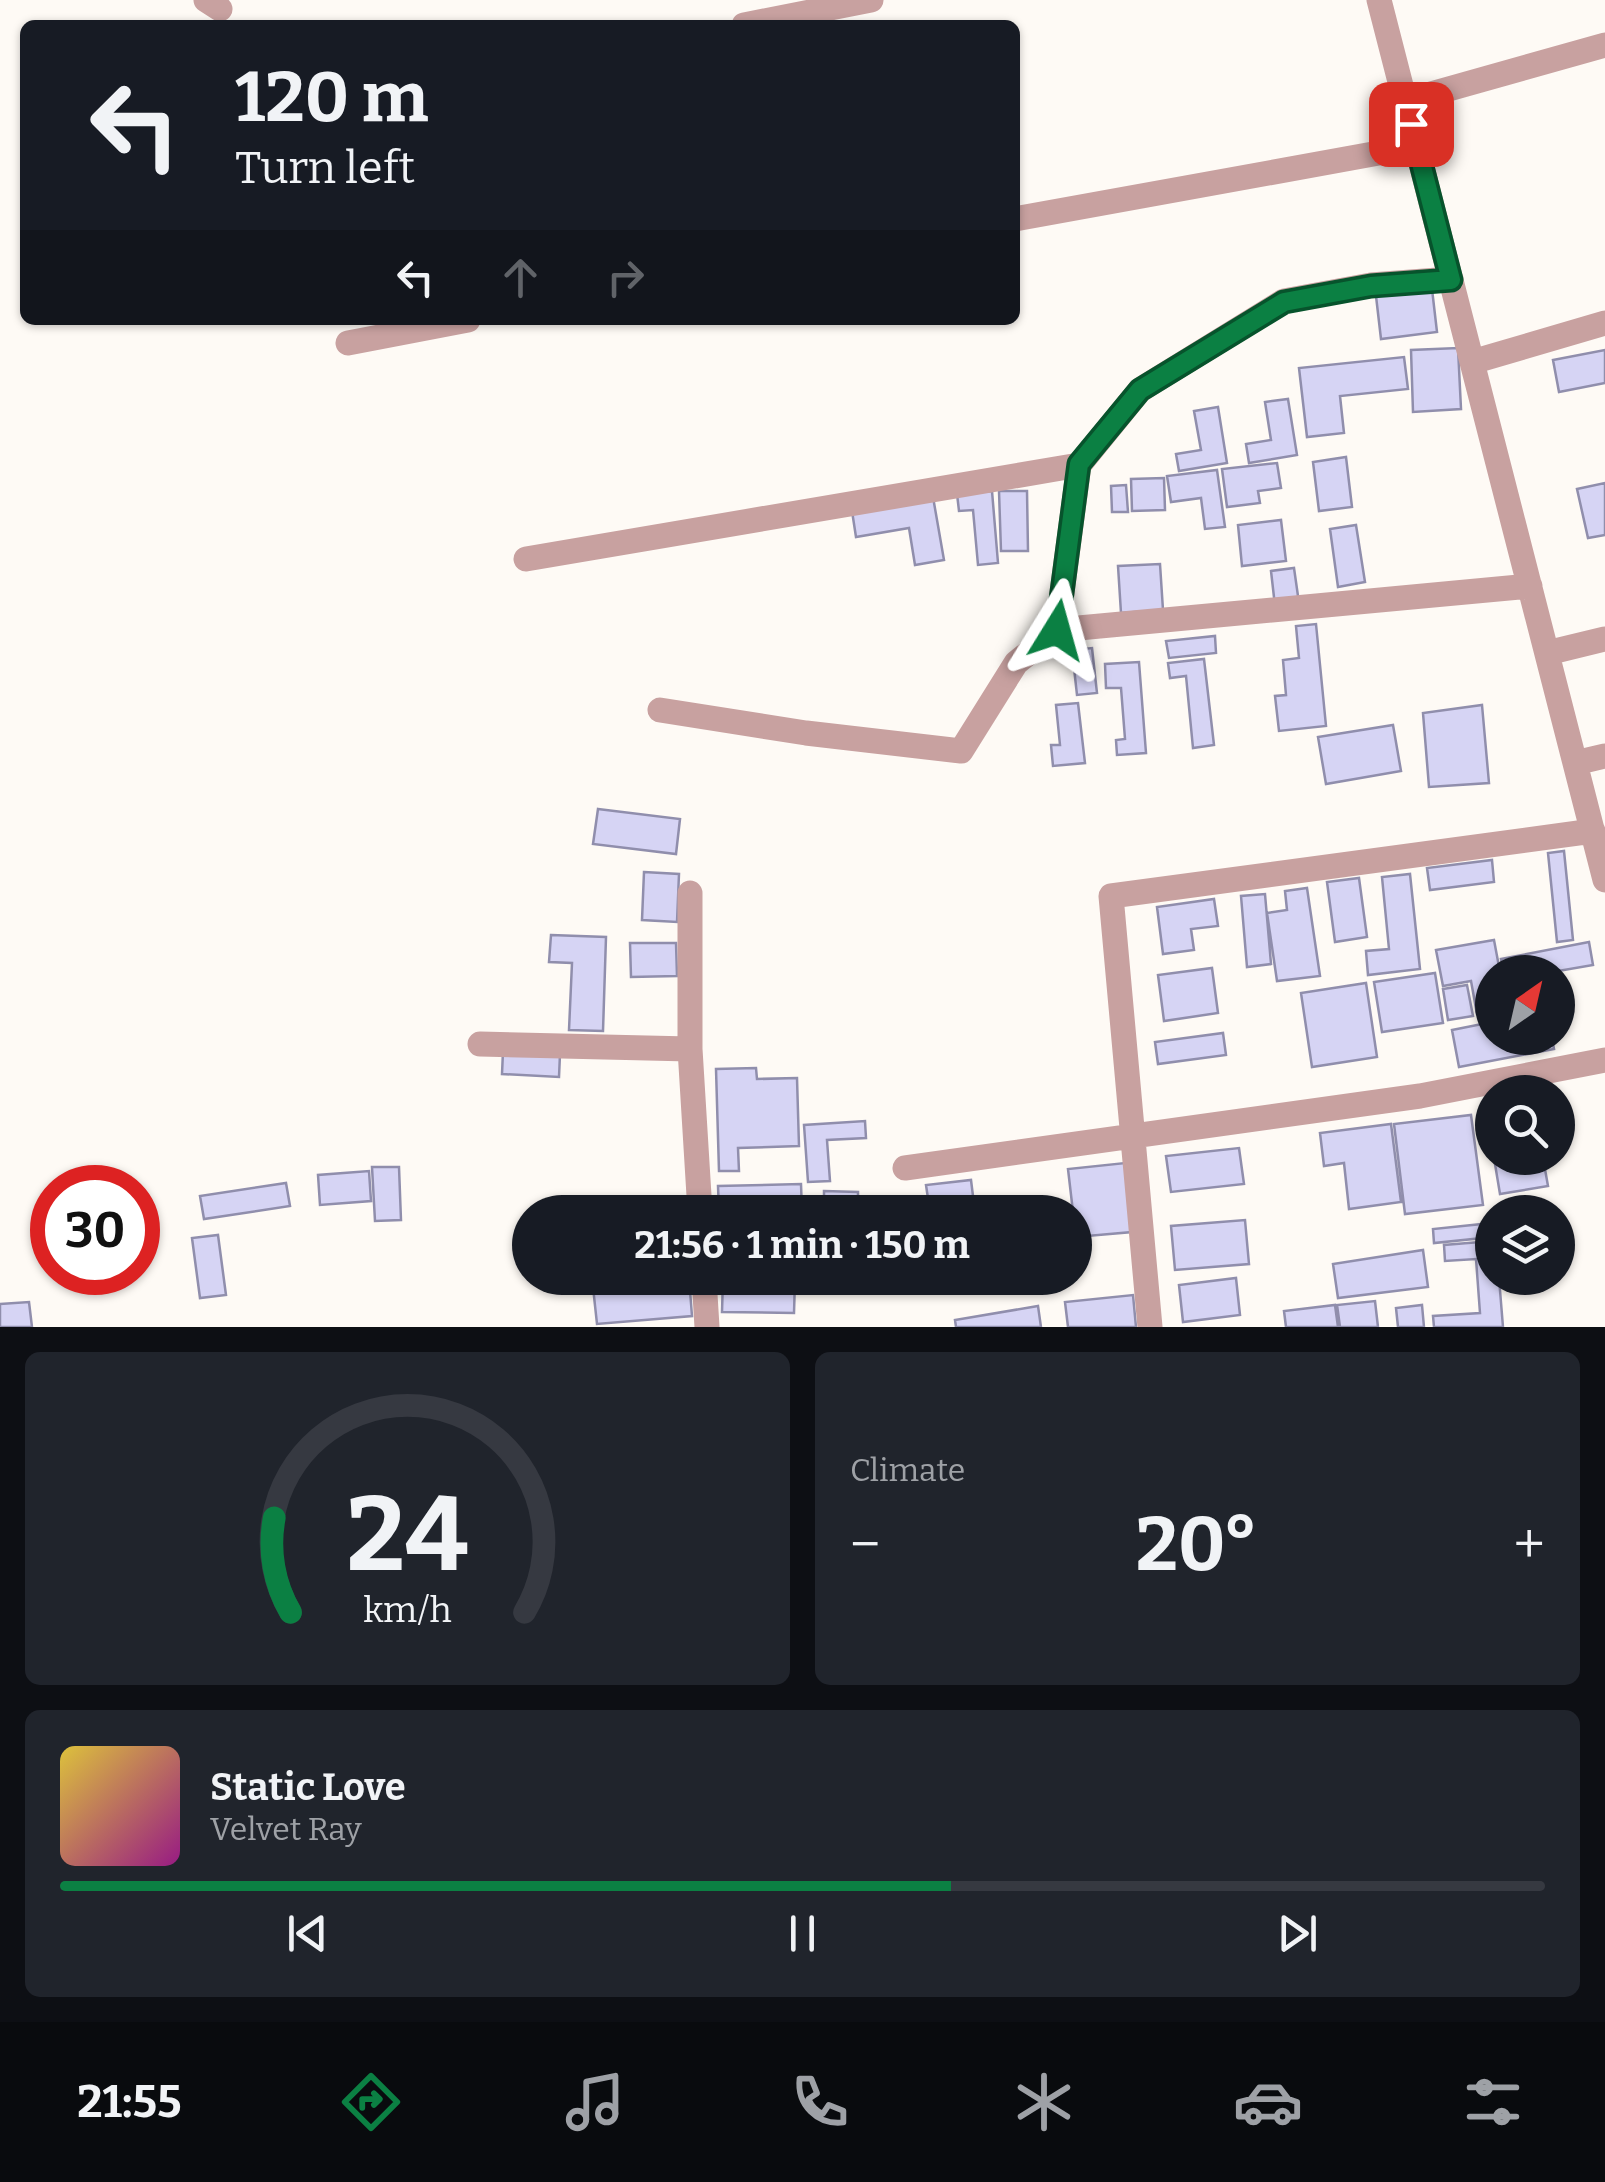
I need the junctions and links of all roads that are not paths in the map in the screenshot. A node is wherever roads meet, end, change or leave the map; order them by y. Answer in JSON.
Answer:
{"nodes":[{"id":1,"x":872,"y":0,"type":"edge"},
{"id":2,"x":1380,"y":0,"type":"edge"},
{"id":3,"x":770,"y":20,"type":"edge"},
{"id":4,"x":1605,"y":45,"type":"edge"},
{"id":5,"x":1406,"y":101,"type":"junction"},
{"id":6,"x":1417,"y":146,"type":"junction"},
{"id":7,"x":1020,"y":218,"type":"edge"},
{"id":8,"x":1451,"y":280,"type":"junction"},
{"id":9,"x":1605,"y":324,"type":"edge"},
{"id":10,"x":441,"y":325,"type":"edge"},
{"id":11,"x":348,"y":342,"type":"dead end"},
{"id":12,"x":1472,"y":362,"type":"junction"},
{"id":13,"x":1079,"y":464,"type":"junction"},
{"id":14,"x":526,"y":559,"type":"dead end"},
{"id":15,"x":1530,"y":586,"type":"junction"},
{"id":16,"x":1057,"y":630,"type":"junction"},
{"id":17,"x":1605,"y":639,"type":"edge"},
{"id":18,"x":1547,"y":653,"type":"junction"},
{"id":19,"x":660,"y":710,"type":"dead end"},
{"id":20,"x":1605,"y":756,"type":"edge"},
{"id":21,"x":1575,"y":763,"type":"junction"},
{"id":22,"x":1592,"y":832,"type":"junction"},
{"id":23,"x":1605,"y":880,"type":"edge"},
{"id":24,"x":690,"y":893,"type":"dead end"},
{"id":25,"x":480,"y":1044,"type":"dead end"},
{"id":26,"x":690,"y":1049,"type":"junction"},
{"id":27,"x":1605,"y":1060,"type":"edge"},
{"id":28,"x":1133,"y":1136,"type":"junction"},
{"id":29,"x":905,"y":1168,"type":"dead end"},
{"id":30,"x":699,"y":1195,"type":"edge"},
{"id":31,"x":705,"y":1295,"type":"edge"},
{"id":32,"x":707,"y":1327,"type":"edge"},
{"id":33,"x":1150,"y":1327,"type":"edge"}],
"edges":[{"from":1,"to":3,"type":"street"},
{"from":2,"to":5,"type":"street"},
{"from":4,"to":5,"type":"street"},
{"from":5,"to":6,"type":"street"},
{"from":6,"to":7,"type":"street"},
{"from":6,"to":8,"type":"street"},
{"from":8,"to":12,"type":"street"},
{"from":8,"to":13,"type":"street"},
{"from":9,"to":12,"type":"street"},
{"from":10,"to":11,"type":"street"},
{"from":12,"to":15,"type":"street"},
{"from":13,"to":14,"type":"street"},
{"from":13,"to":16,"type":"street"},
{"from":15,"to":16,"type":"street"},
{"from":15,"to":18,"type":"street"},
{"from":16,"to":19,"type":"street"},
{"from":17,"to":18,"type":"street"},
{"from":18,"to":21,"type":"street"},
{"from":20,"to":21,"type":"street"},
{"from":21,"to":22,"type":"street"},
{"from":22,"to":23,"type":"street"},
{"from":22,"to":28,"type":"street"},
{"from":24,"to":26,"type":"street"},
{"from":25,"to":26,"type":"street"},
{"from":26,"to":30,"type":"street"},
{"from":27,"to":28,"type":"street"},
{"from":28,"to":29,"type":"street"},
{"from":28,"to":33,"type":"street"},
{"from":31,"to":32,"type":"street"}]}
